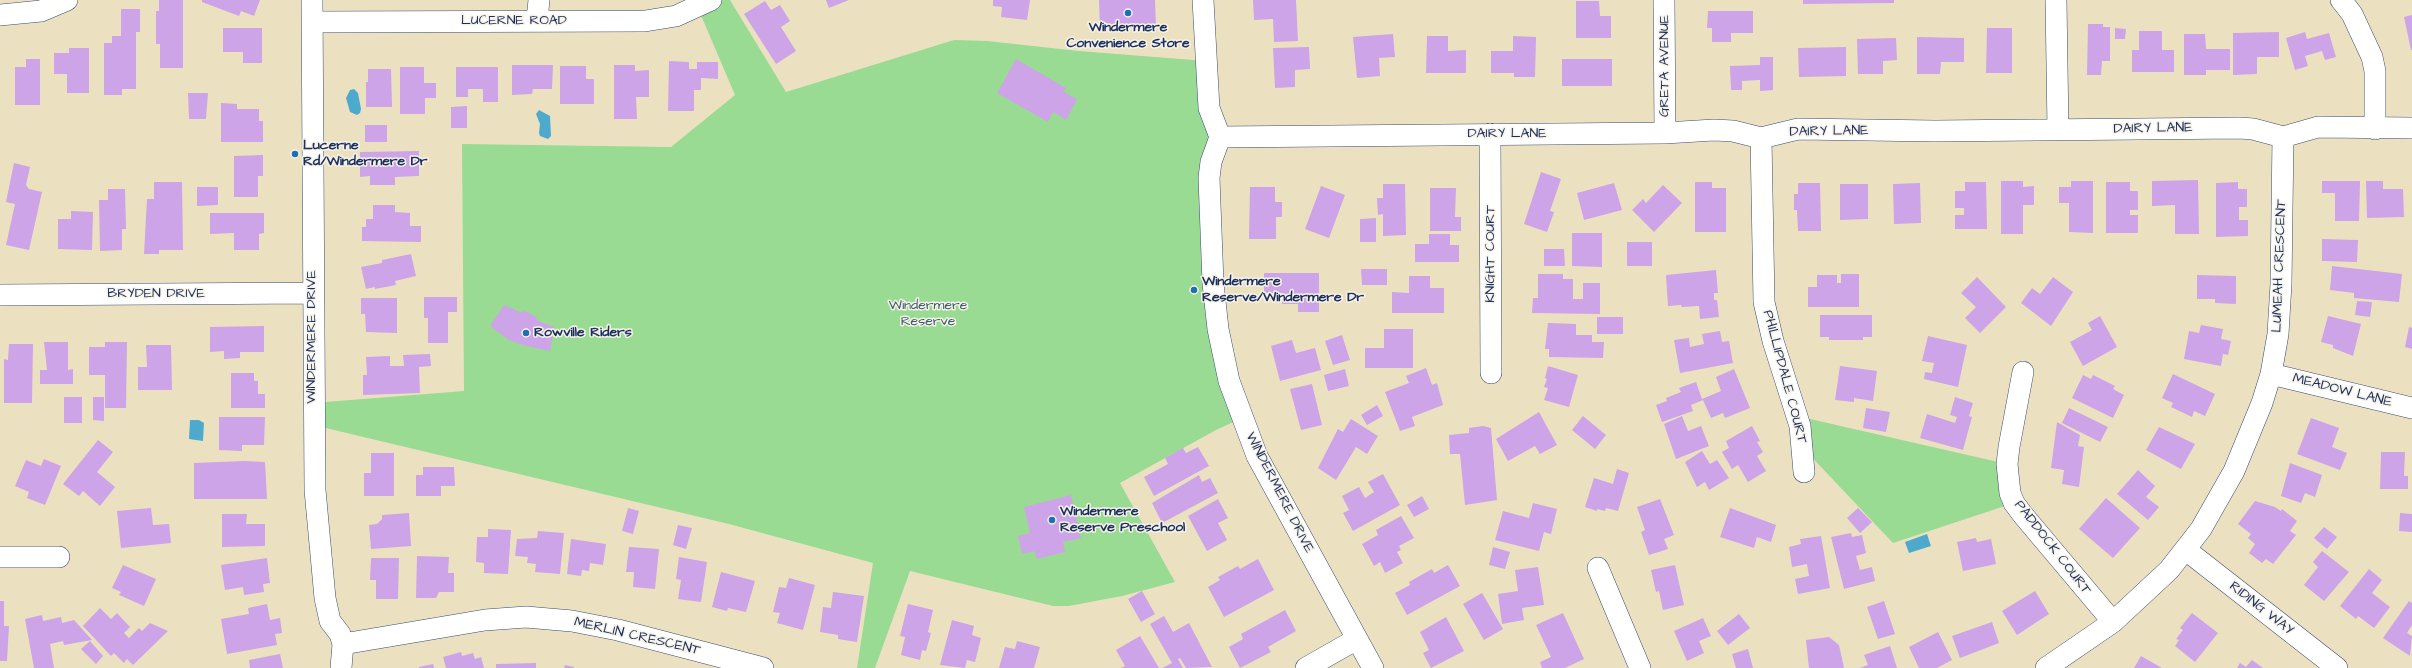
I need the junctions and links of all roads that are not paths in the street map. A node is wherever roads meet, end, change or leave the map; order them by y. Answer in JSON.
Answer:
{"nodes":[{"id":1,"x":67,"y":0,"type":"edge"},
{"id":2,"x":312,"y":0,"type":"edge"},
{"id":3,"x":711,"y":0,"type":"edge"},
{"id":4,"x":1203,"y":0,"type":"edge"},
{"id":5,"x":1664,"y":0,"type":"edge"},
{"id":6,"x":2056,"y":0,"type":"edge"},
{"id":7,"x":2341,"y":0,"type":"edge"},
{"id":8,"x":538,"y":10,"type":"edge"},
{"id":9,"x":0,"y":15,"type":"edge"},
{"id":10,"x":312,"y":22,"type":"junction"},
{"id":11,"x":2412,"y":128,"type":"edge"},
{"id":12,"x":2375,"y":129,"type":"junction"},
{"id":13,"x":2058,"y":130,"type":"junction"},
{"id":14,"x":1665,"y":133,"type":"junction"},
{"id":15,"x":1490,"y":134,"type":"junction"},
{"id":16,"x":1220,"y":137,"type":"junction"},
{"id":17,"x":2283,"y":137,"type":"junction"},
{"id":18,"x":1761,"y":138,"type":"junction"},
{"id":19,"x":312,"y":294,"type":"junction"},
{"id":20,"x":0,"y":295,"type":"edge"},
{"id":21,"x":2023,"y":372,"type":"dead end"},
{"id":22,"x":1491,"y":373,"type":"dead end"},
{"id":23,"x":2271,"y":374,"type":"junction"},
{"id":24,"x":2412,"y":408,"type":"edge"},
{"id":25,"x":1804,"y":472,"type":"dead end"},
{"id":26,"x":2186,"y":550,"type":"junction"},
{"id":27,"x":0,"y":557,"type":"edge"},
{"id":28,"x":59,"y":557,"type":"dead end"},
{"id":29,"x":1598,"y":568,"type":"dead end"},
{"id":30,"x":2112,"y":622,"type":"junction"},
{"id":31,"x":1357,"y":639,"type":"junction"},
{"id":32,"x":343,"y":644,"type":"junction"},
{"id":33,"x":697,"y":660,"type":"edge"},
{"id":34,"x":341,"y":668,"type":"edge"},
{"id":35,"x":763,"y":668,"type":"edge"},
{"id":36,"x":1306,"y":668,"type":"edge"},
{"id":37,"x":1373,"y":668,"type":"edge"},
{"id":38,"x":1640,"y":668,"type":"edge"},
{"id":39,"x":2046,"y":668,"type":"edge"},
{"id":40,"x":2337,"y":668,"type":"edge"}],
"edges":[{"from":1,"to":9,"type":"street"},
{"from":2,"to":10,"type":"street","name":"WINDERMERE DRIVE"},
{"from":3,"to":8,"type":"street","name":"LUCERNE ROAD"},
{"from":4,"to":16,"type":"street"},
{"from":5,"to":14,"type":"street","name":"GRETA AVENUE"},
{"from":6,"to":13,"type":"street"},
{"from":7,"to":12,"type":"street"},
{"from":8,"to":10,"type":"street","name":"LUCERNE ROAD"},
{"from":10,"to":19,"type":"street","name":"WINDERMERE DRIVE"},
{"from":11,"to":12,"type":"street","name":"DAIRY LANE"},
{"from":12,"to":17,"type":"street","name":"DAIRY LANE"},
{"from":13,"to":17,"type":"street","name":"DAIRY LANE"},
{"from":13,"to":18,"type":"street","name":"DAIRY LANE"},
{"from":14,"to":15,"type":"street","name":"DAIRY LANE"},
{"from":14,"to":18,"type":"street","name":"DAIRY LANE"},
{"from":15,"to":16,"type":"street","name":"DAIRY LANE"},
{"from":15,"to":22,"type":"street","name":"KNIGHT COURT"},
{"from":16,"to":31,"type":"street","name":"WINDERMERE DRIVE"},
{"from":17,"to":23,"type":"street","name":"LUMEAH CRESCENT"},
{"from":18,"to":25,"type":"street","name":"PHILLIPDALE COURT"},
{"from":19,"to":20,"type":"street","name":"BRYDEN DRIVE"},
{"from":19,"to":32,"type":"street","name":"WINDERMERE DRIVE"},
{"from":21,"to":30,"type":"street","name":"PADDOCK COURT"},
{"from":23,"to":24,"type":"street","name":"MEADOW LANE"},
{"from":23,"to":26,"type":"street","name":"LUMEAH CRESCENT"},
{"from":26,"to":30,"type":"street","name":"LUMEAH CRESCENT"},
{"from":26,"to":40,"type":"street","name":"RIDING WAY"},
{"from":27,"to":28,"type":"street"},
{"from":29,"to":38,"type":"street"},
{"from":30,"to":39,"type":"street","name":"LUMEAH CRESCENT"},
{"from":31,"to":36,"type":"street"},
{"from":31,"to":37,"type":"street","name":"WINDERMERE DRIVE"},
{"from":32,"to":33,"type":"street","name":"MERLIN CRESCENT"},
{"from":32,"to":34,"type":"street"},
{"from":33,"to":35,"type":"street","name":"MERLIN CRESCENT"}]}
